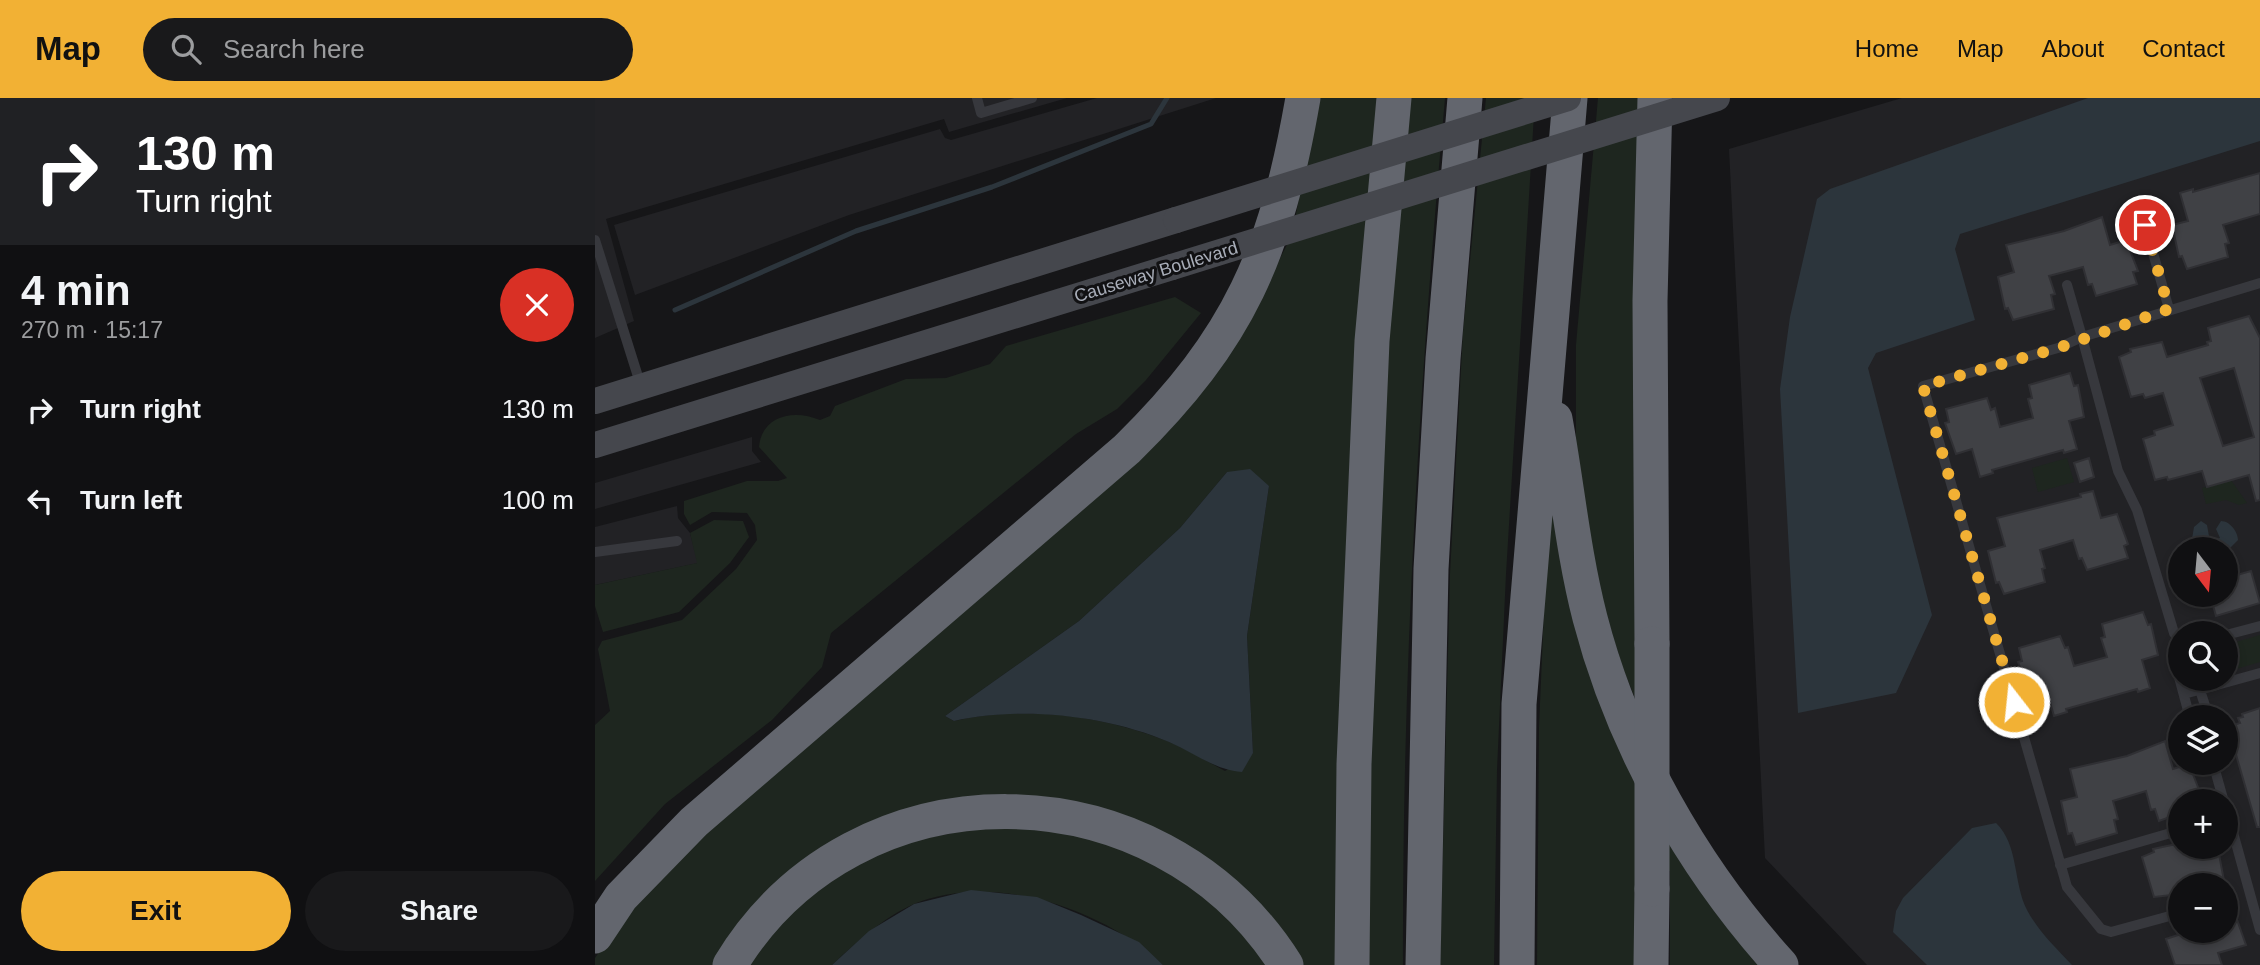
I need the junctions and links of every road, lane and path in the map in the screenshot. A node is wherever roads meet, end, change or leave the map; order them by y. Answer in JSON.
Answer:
{"nodes":[{"id":1,"x":977,"y":98,"type":"edge"},
{"id":2,"x":1032,"y":98,"type":"edge"},
{"id":3,"x":1303,"y":98,"type":"edge"},
{"id":4,"x":1394,"y":98,"type":"edge"},
{"id":5,"x":1465,"y":98,"type":"edge"},
{"id":6,"x":1569,"y":98,"type":"edge"},
{"id":7,"x":1655,"y":98,"type":"edge"},
{"id":8,"x":1717,"y":98,"type":"edge"},
{"id":9,"x":2145,"y":225,"type":"dead end"},
{"id":10,"x":595,"y":240,"type":"edge"},
{"id":11,"x":2260,"y":283,"type":"edge"},
{"id":12,"x":2067,"y":285,"type":"dead end"},
{"id":13,"x":2169,"y":309,"type":"junction"},
{"id":14,"x":2082,"y":337,"type":"junction"},
{"id":15,"x":1545,"y":365,"type":"junction"},
{"id":16,"x":641,"y":386,"type":"junction"},
{"id":17,"x":595,"y":401,"type":"edge"},
{"id":18,"x":595,"y":446,"type":"edge"},
{"id":19,"x":677,"y":541,"type":"dead end"},
{"id":20,"x":595,"y":552,"type":"edge"},
{"id":21,"x":2169,"y":621,"type":"edge"},
{"id":22,"x":2260,"y":626,"type":"edge"},
{"id":23,"x":2238,"y":632,"type":"edge"},
{"id":24,"x":2260,"y":673,"type":"edge"},
{"id":25,"x":2238,"y":679,"type":"edge"},
{"id":26,"x":2183,"y":691,"type":"edge"},
{"id":27,"x":2197,"y":691,"type":"edge"},
{"id":28,"x":2184,"y":695,"type":"junction"},
{"id":29,"x":2187,"y":705,"type":"edge"},
{"id":30,"x":2168,"y":834,"type":"edge"},
{"id":31,"x":2238,"y":852,"type":"edge"},
{"id":32,"x":2060,"y":865,"type":"junction"},
{"id":33,"x":2168,"y":916,"type":"edge"},
{"id":34,"x":2260,"y":930,"type":"edge"},
{"id":35,"x":595,"y":936,"type":"edge"},
{"id":36,"x":730,"y":965,"type":"edge"},
{"id":37,"x":1286,"y":965,"type":"edge"},
{"id":38,"x":1352,"y":965,"type":"edge"},
{"id":39,"x":1423,"y":965,"type":"edge"},
{"id":40,"x":1517,"y":965,"type":"edge"},
{"id":41,"x":1651,"y":965,"type":"edge"},
{"id":42,"x":1781,"y":965,"type":"edge"}],
"edges":[{"from":1,"to":2,"type":"lane"},
{"from":3,"to":35,"type":"highway"},
{"from":4,"to":38,"type":"highway"},
{"from":5,"to":39,"type":"highway"},
{"from":6,"to":15,"type":"highway"},
{"from":6,"to":16,"type":"main road","bridge":true},
{"from":7,"to":41,"type":"highway","bridge":true},
{"from":8,"to":18,"type":"main road","name":"Causeway Boulevard","bridge":true},
{"from":9,"to":13,"type":"lane"},
{"from":10,"to":16,"type":"lane"},
{"from":11,"to":13,"type":"lane"},
{"from":12,"to":14,"type":"lane"},
{"from":13,"to":14,"type":"lane"},
{"from":14,"to":21,"type":"lane"},
{"from":14,"to":32,"type":"lane"},
{"from":15,"to":40,"type":"highway"},
{"from":15,"to":42,"type":"highway"},
{"from":16,"to":17,"type":"main road"},
{"from":19,"to":20,"type":"lane"},
{"from":22,"to":23,"type":"lane"},
{"from":24,"to":25,"type":"lane"},
{"from":26,"to":28,"type":"lane"},
{"from":27,"to":28,"type":"lane"},
{"from":28,"to":29,"type":"lane"},
{"from":30,"to":32,"type":"lane"},
{"from":31,"to":34,"type":"lane"},
{"from":32,"to":33,"type":"lane"},
{"from":36,"to":37,"type":"highway"}]}
